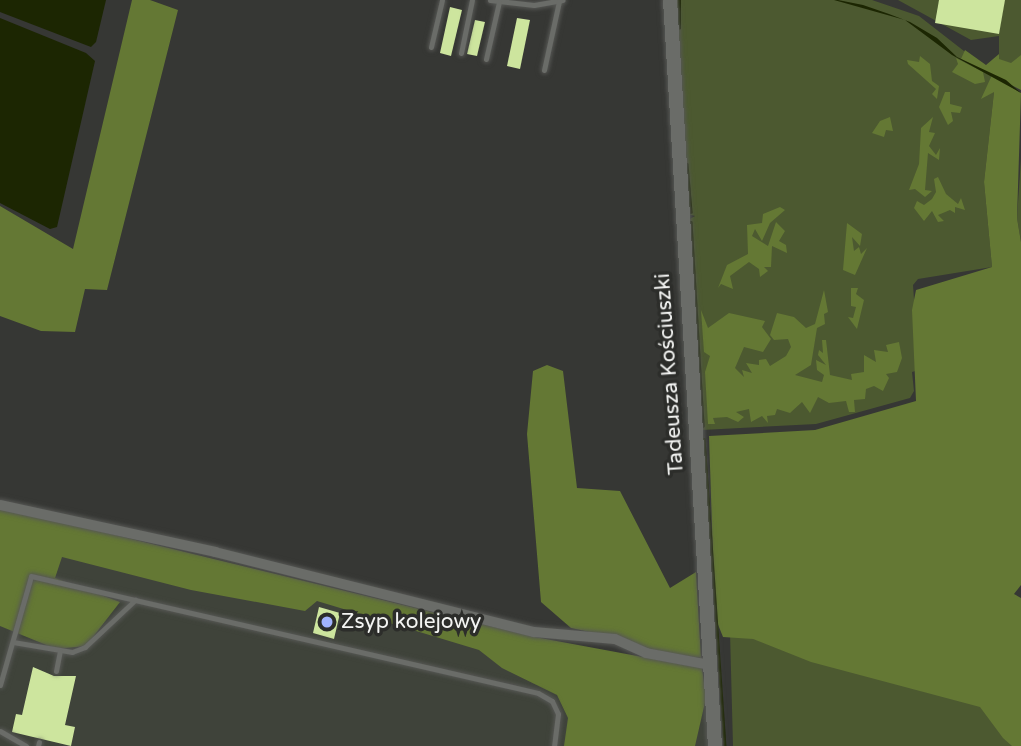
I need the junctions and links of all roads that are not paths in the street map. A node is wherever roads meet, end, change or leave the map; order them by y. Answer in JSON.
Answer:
{"nodes":[{"id":1,"x":442,"y":0,"type":"edge"},
{"id":2,"x":472,"y":0,"type":"edge"},
{"id":3,"x":490,"y":0,"type":"edge"},
{"id":4,"x":561,"y":0,"type":"edge"},
{"id":5,"x":670,"y":0,"type":"edge"},
{"id":6,"x":499,"y":2,"type":"junction"},
{"id":7,"x":431,"y":47,"type":"dead end"},
{"id":8,"x":461,"y":53,"type":"dead end"},
{"id":9,"x":486,"y":59,"type":"dead end"},
{"id":10,"x":544,"y":70,"type":"dead end"},
{"id":11,"x":0,"y":505,"type":"edge"},
{"id":12,"x":135,"y":600,"type":"junction"},
{"id":13,"x":13,"y":642,"type":"junction"},
{"id":14,"x":60,"y":651,"type":"junction"},
{"id":15,"x":710,"y":665,"type":"junction"},
{"id":16,"x":56,"y":671,"type":"dead end"},
{"id":17,"x":0,"y":685,"type":"edge"},
{"id":18,"x":0,"y":731,"type":"edge"},
{"id":19,"x":26,"y":746,"type":"edge"},
{"id":20,"x":554,"y":746,"type":"edge"},
{"id":21,"x":715,"y":746,"type":"edge"}],
"edges":[{"from":1,"to":7,"type":"lane"},
{"from":2,"to":8,"type":"lane"},
{"from":3,"to":6,"type":"lane"},
{"from":4,"to":6,"type":"lane"},
{"from":4,"to":10,"type":"lane"},
{"from":5,"to":15,"type":"main road","name":"Tadeusza Kościuszki"},
{"from":6,"to":9,"type":"lane"},
{"from":11,"to":15,"type":"street"},
{"from":12,"to":13,"type":"lane"},
{"from":12,"to":14,"type":"lane"},
{"from":12,"to":20,"type":"lane"},
{"from":13,"to":14,"type":"lane"},
{"from":13,"to":17,"type":"lane"},
{"from":14,"to":16,"type":"lane"},
{"from":15,"to":21,"type":"main road","name":"Tadeusza Kościuszki"},
{"from":18,"to":19,"type":"lane"}]}
